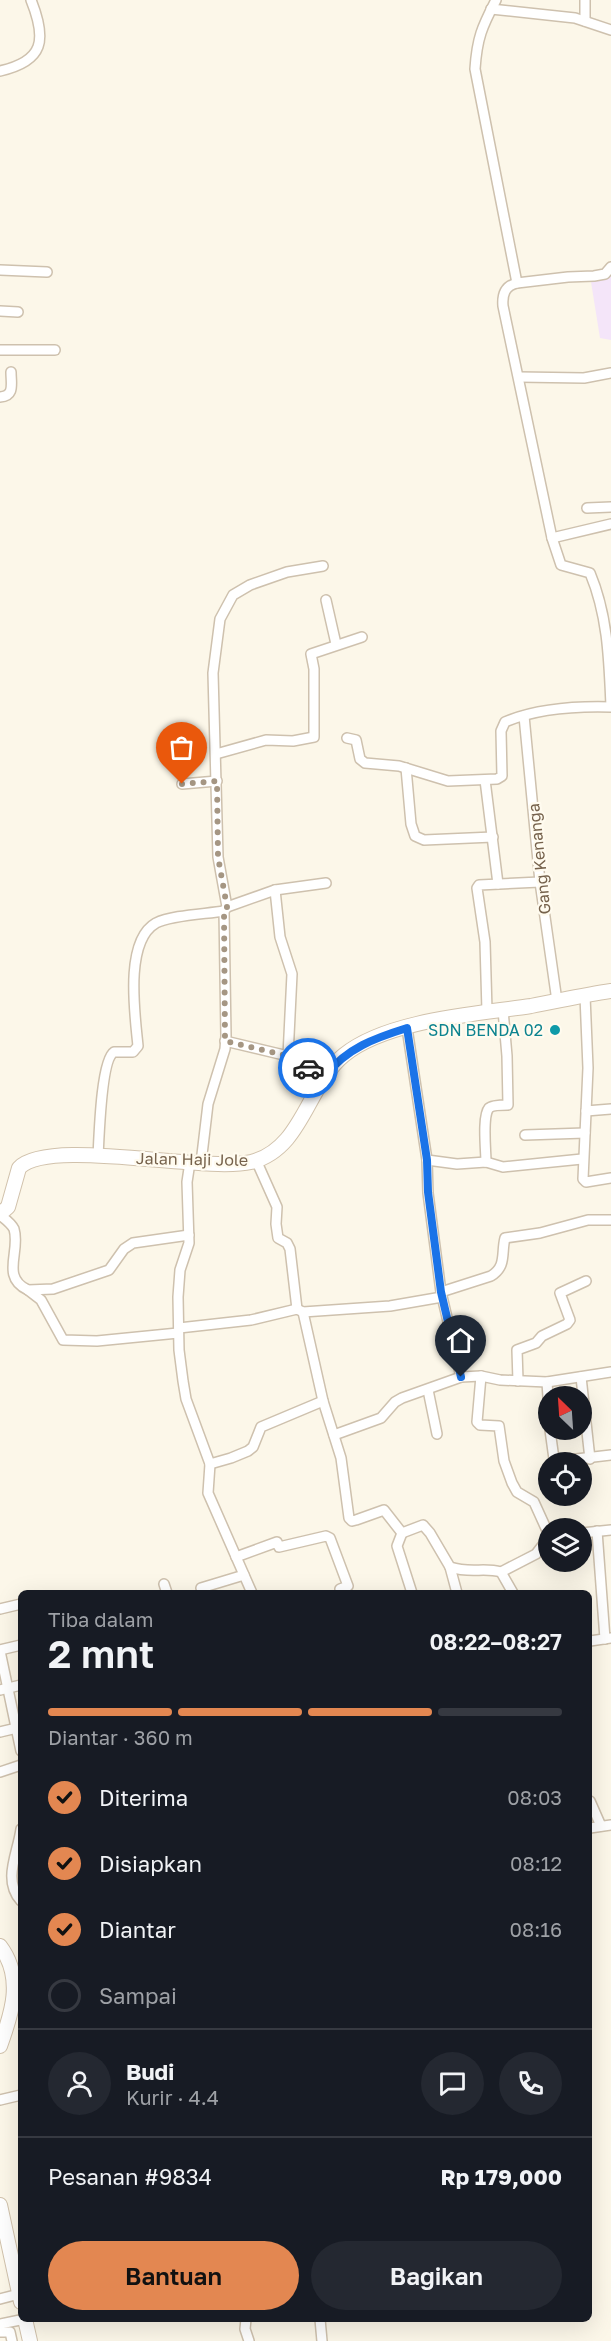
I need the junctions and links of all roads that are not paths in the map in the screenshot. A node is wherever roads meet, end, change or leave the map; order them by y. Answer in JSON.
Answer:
{"nodes":[{"id":1,"x":31,"y":0,"type":"edge"},
{"id":2,"x":585,"y":0,"type":"edge"},
{"id":3,"x":494,"y":4,"type":"edge"},
{"id":4,"x":585,"y":21,"type":"junction"},
{"id":5,"x":611,"y":30,"type":"edge"},
{"id":6,"x":0,"y":71,"type":"edge"},
{"id":7,"x":611,"y":267,"type":"edge"},
{"id":8,"x":0,"y":270,"type":"edge"},
{"id":9,"x":47,"y":272,"type":"dead end"},
{"id":10,"x":517,"y":283,"type":"junction"},
{"id":11,"x":0,"y":311,"type":"edge"},
{"id":12,"x":18,"y":312,"type":"dead end"},
{"id":13,"x":0,"y":350,"type":"edge"},
{"id":14,"x":55,"y":350,"type":"dead end"},
{"id":15,"x":11,"y":372,"type":"dead end"},
{"id":16,"x":611,"y":373,"type":"edge"},
{"id":17,"x":519,"y":377,"type":"junction"},
{"id":18,"x":0,"y":397,"type":"edge"},
{"id":19,"x":611,"y":507,"type":"edge"},
{"id":20,"x":587,"y":508,"type":"dead end"},
{"id":21,"x":611,"y":524,"type":"edge"},
{"id":22,"x":552,"y":538,"type":"junction"},
{"id":23,"x":323,"y":566,"type":"dead end"},
{"id":24,"x":326,"y":600,"type":"dead end"},
{"id":25,"x":362,"y":637,"type":"dead end"},
{"id":26,"x":336,"y":644,"type":"junction"},
{"id":27,"x":611,"y":706,"type":"edge"},
{"id":28,"x":524,"y":716,"type":"junction"},
{"id":29,"x":347,"y":738,"type":"dead end"},
{"id":30,"x":216,"y":754,"type":"junction"},
{"id":31,"x":406,"y":768,"type":"junction"},
{"id":32,"x":485,"y":780,"type":"junction"},
{"id":33,"x":217,"y":781,"type":"junction"},
{"id":34,"x":182,"y":784,"type":"dead end"},
{"id":35,"x":493,"y":837,"type":"junction"},
{"id":36,"x":540,"y":882,"type":"junction"},
{"id":37,"x":327,"y":883,"type":"dead end"},
{"id":38,"x":498,"y":884,"type":"junction"},
{"id":39,"x":275,"y":890,"type":"junction"},
{"id":40,"x":226,"y":909,"type":"junction"},
{"id":41,"x":611,"y":991,"type":"edge"},
{"id":42,"x":585,"y":996,"type":"junction"},
{"id":43,"x":557,"y":1001,"type":"junction"},
{"id":44,"x":503,"y":1010,"type":"junction"},
{"id":45,"x":487,"y":1011,"type":"junction"},
{"id":46,"x":407,"y":1028,"type":"junction"},
{"id":47,"x":225,"y":1041,"type":"junction"},
{"id":48,"x":288,"y":1056,"type":"junction"},
{"id":49,"x":326,"y":1075,"type":"junction"},
{"id":50,"x":611,"y":1109,"type":"edge"},
{"id":51,"x":586,"y":1111,"type":"junction"},
{"id":52,"x":585,"y":1133,"type":"junction"},
{"id":53,"x":525,"y":1135,"type":"dead end"},
{"id":54,"x":98,"y":1157,"type":"junction"},
{"id":55,"x":582,"y":1159,"type":"junction"},
{"id":56,"x":427,"y":1160,"type":"junction"},
{"id":57,"x":256,"y":1161,"type":"junction"},
{"id":58,"x":195,"y":1162,"type":"junction"},
{"id":59,"x":486,"y":1162,"type":"junction"},
{"id":60,"x":611,"y":1178,"type":"edge"},
{"id":61,"x":0,"y":1215,"type":"edge"},
{"id":62,"x":611,"y":1220,"type":"edge"},
{"id":63,"x":189,"y":1235,"type":"junction"},
{"id":64,"x":586,"y":1281,"type":"dead end"},
{"id":65,"x":28,"y":1290,"type":"junction"},
{"id":66,"x":441,"y":1295,"type":"junction"},
{"id":67,"x":300,"y":1311,"type":"junction"},
{"id":68,"x":178,"y":1331,"type":"junction"},
{"id":69,"x":611,"y":1372,"type":"edge"},
{"id":70,"x":481,"y":1376,"type":"junction"},
{"id":71,"x":461,"y":1377,"type":"junction"},
{"id":72,"x":581,"y":1377,"type":"junction"},
{"id":73,"x":518,"y":1381,"type":"junction"},
{"id":74,"x":547,"y":1382,"type":"junction"},
{"id":75,"x":547,"y":1386,"type":"edge"},
{"id":76,"x":428,"y":1390,"type":"junction"},
{"id":77,"x":323,"y":1401,"type":"junction"},
{"id":78,"x":437,"y":1434,"type":"dead end"},
{"id":79,"x":334,"y":1435,"type":"junction"},
{"id":80,"x":589,"y":1452,"type":"edge"},
{"id":81,"x":611,"y":1455,"type":"edge"},
{"id":82,"x":592,"y":1458,"type":"edge"},
{"id":83,"x":210,"y":1464,"type":"junction"},
{"id":84,"x":541,"y":1518,"type":"edge"},
{"id":85,"x":611,"y":1530,"type":"edge"},
{"id":86,"x":597,"y":1531,"type":"junction"},
{"id":87,"x":592,"y":1532,"type":"edge"},
{"id":88,"x":402,"y":1533,"type":"junction"},
{"id":89,"x":538,"y":1551,"type":"edge"},
{"id":90,"x":236,"y":1557,"type":"junction"},
{"id":91,"x":450,"y":1567,"type":"junction"},
{"id":92,"x":501,"y":1572,"type":"junction"},
{"id":93,"x":244,"y":1575,"type":"junction"},
{"id":94,"x":202,"y":1590,"type":"edge"},
{"id":95,"x":251,"y":1590,"type":"edge"},
{"id":96,"x":340,"y":1590,"type":"edge"},
{"id":97,"x":411,"y":1590,"type":"edge"},
{"id":98,"x":456,"y":1590,"type":"edge"},
{"id":99,"x":512,"y":1590,"type":"edge"},
{"id":100,"x":18,"y":1605,"type":"edge"},
{"id":101,"x":0,"y":1609,"type":"edge"},
{"id":102,"x":608,"y":1639,"type":"edge"},
{"id":103,"x":592,"y":1641,"type":"edge"},
{"id":104,"x":18,"y":1646,"type":"edge"},
{"id":105,"x":0,"y":1650,"type":"edge"},
{"id":106,"x":4,"y":1690,"type":"edge"},
{"id":107,"x":18,"y":1725,"type":"edge"},
{"id":108,"x":18,"y":1727,"type":"edge"},
{"id":109,"x":0,"y":1732,"type":"edge"},
{"id":110,"x":18,"y":1766,"type":"edge"},
{"id":111,"x":0,"y":1772,"type":"edge"},
{"id":112,"x":592,"y":1804,"type":"edge"},
{"id":113,"x":606,"y":1826,"type":"edge"},
{"id":114,"x":18,"y":1846,"type":"edge"},
{"id":115,"x":18,"y":1897,"type":"edge"},
{"id":116,"x":0,"y":1946,"type":"edge"},
{"id":117,"x":0,"y":2046,"type":"edge"},
{"id":118,"x":18,"y":2096,"type":"edge"},
{"id":119,"x":2,"y":2100,"type":"edge"},
{"id":120,"x":0,"y":2205,"type":"edge"},
{"id":121,"x":18,"y":2289,"type":"edge"},
{"id":122,"x":18,"y":2298,"type":"edge"},
{"id":123,"x":0,"y":2299,"type":"edge"},
{"id":124,"x":18,"y":2320,"type":"edge"},
{"id":125,"x":26,"y":2322,"type":"edge"},
{"id":126,"x":246,"y":2322,"type":"edge"},
{"id":127,"x":320,"y":2322,"type":"edge"},
{"id":128,"x":0,"y":2324,"type":"edge"},
{"id":129,"x":0,"y":2332,"type":"edge"},
{"id":130,"x":12,"y":2341,"type":"edge"},
{"id":131,"x":30,"y":2341,"type":"edge"},
{"id":132,"x":249,"y":2341,"type":"edge"},
{"id":133,"x":322,"y":2341,"type":"edge"}],
"edges":[{"from":1,"to":6,"type":"street"},
{"from":2,"to":4,"type":"street"},
{"from":3,"to":4,"type":"street"},
{"from":3,"to":10,"type":"street"},
{"from":4,"to":5,"type":"street"},
{"from":7,"to":10,"type":"street"},
{"from":8,"to":9,"type":"street"},
{"from":10,"to":17,"type":"street"},
{"from":11,"to":12,"type":"street"},
{"from":13,"to":14,"type":"street"},
{"from":15,"to":18,"type":"street"},
{"from":16,"to":17,"type":"street"},
{"from":17,"to":22,"type":"street"},
{"from":19,"to":20,"type":"street"},
{"from":21,"to":22,"type":"street"},
{"from":22,"to":27,"type":"street"},
{"from":23,"to":30,"type":"street"},
{"from":24,"to":26,"type":"street"},
{"from":25,"to":26,"type":"street"},
{"from":26,"to":30,"type":"street"},
{"from":27,"to":28,"type":"street"},
{"from":28,"to":32,"type":"street"},
{"from":28,"to":36,"type":"street","name":"Gang Kenanga"},
{"from":29,"to":31,"type":"street"},
{"from":30,"to":33,"type":"street"},
{"from":31,"to":32,"type":"street"},
{"from":31,"to":35,"type":"street"},
{"from":32,"to":35,"type":"street"},
{"from":33,"to":34,"type":"street"},
{"from":33,"to":40,"type":"street"},
{"from":35,"to":38,"type":"street"},
{"from":36,"to":38,"type":"street"},
{"from":36,"to":43,"type":"street","name":"Gang Kenanga"},
{"from":37,"to":39,"type":"street"},
{"from":38,"to":45,"type":"street"},
{"from":39,"to":40,"type":"street"},
{"from":39,"to":48,"type":"street"},
{"from":40,"to":47,"type":"street"},
{"from":40,"to":54,"type":"street"},
{"from":41,"to":42,"type":"main road","name":"Jalan Haji Jole"},
{"from":42,"to":43,"type":"main road","name":"Jalan Haji Jole"},
{"from":42,"to":51,"type":"street"},
{"from":43,"to":44,"type":"main road","name":"Jalan Haji Jole"},
{"from":44,"to":45,"type":"main road","name":"Jalan Haji Jole"},
{"from":44,"to":59,"type":"street"},
{"from":45,"to":46,"type":"main road","name":"Jalan Haji Jole"},
{"from":46,"to":49,"type":"main road","name":"Jalan Haji Jole"},
{"from":46,"to":56,"type":"street"},
{"from":47,"to":48,"type":"street"},
{"from":47,"to":58,"type":"street"},
{"from":48,"to":49,"type":"street"},
{"from":49,"to":57,"type":"main road","name":"Jalan Haji Jole"},
{"from":50,"to":51,"type":"street"},
{"from":51,"to":52,"type":"street"},
{"from":52,"to":53,"type":"street"},
{"from":52,"to":55,"type":"street"},
{"from":54,"to":58,"type":"main road","name":"Jalan Haji Jole"},
{"from":54,"to":61,"type":"main road","name":"Jalan Haji Jole"},
{"from":55,"to":59,"type":"street"},
{"from":55,"to":60,"type":"street"},
{"from":56,"to":59,"type":"street"},
{"from":56,"to":66,"type":"street"},
{"from":57,"to":58,"type":"main road","name":"Jalan Haji Jole"},
{"from":57,"to":67,"type":"street"},
{"from":58,"to":63,"type":"street"},
{"from":61,"to":65,"type":"street"},
{"from":62,"to":66,"type":"street"},
{"from":63,"to":65,"type":"street"},
{"from":63,"to":68,"type":"street"},
{"from":64,"to":73,"type":"street"},
{"from":65,"to":68,"type":"street"},
{"from":66,"to":67,"type":"street"},
{"from":66,"to":71,"type":"street"},
{"from":67,"to":68,"type":"street"},
{"from":67,"to":77,"type":"street"},
{"from":68,"to":83,"type":"street"},
{"from":69,"to":72,"type":"street"},
{"from":70,"to":71,"type":"street"},
{"from":70,"to":73,"type":"street"},
{"from":70,"to":84,"type":"street"},
{"from":71,"to":76,"type":"street"},
{"from":72,"to":74,"type":"street"},
{"from":72,"to":80,"type":"street"},
{"from":73,"to":74,"type":"street"},
{"from":74,"to":75,"type":"street"},
{"from":76,"to":78,"type":"street"},
{"from":76,"to":79,"type":"street"},
{"from":77,"to":79,"type":"street"},
{"from":77,"to":83,"type":"street"},
{"from":79,"to":88,"type":"street"},
{"from":81,"to":82,"type":"street"},
{"from":83,"to":90,"type":"street"},
{"from":85,"to":86,"type":"street"},
{"from":86,"to":87,"type":"street"},
{"from":86,"to":102,"type":"street"},
{"from":88,"to":91,"type":"street"},
{"from":88,"to":97,"type":"street"},
{"from":89,"to":92,"type":"street"},
{"from":90,"to":93,"type":"street"},
{"from":90,"to":96,"type":"street"},
{"from":91,"to":92,"type":"street"},
{"from":91,"to":98,"type":"street"},
{"from":92,"to":99,"type":"street"},
{"from":93,"to":94,"type":"street"},
{"from":93,"to":95,"type":"street"},
{"from":100,"to":101,"type":"street"},
{"from":102,"to":103,"type":"street"},
{"from":104,"to":105,"type":"street"},
{"from":105,"to":106,"type":"street"},
{"from":106,"to":107,"type":"street"},
{"from":108,"to":109,"type":"street"},
{"from":110,"to":111,"type":"street"},
{"from":112,"to":113,"type":"street"},
{"from":114,"to":115,"type":"street"},
{"from":116,"to":117,"type":"main road"},
{"from":118,"to":119,"type":"street"},
{"from":120,"to":121,"type":"main road"},
{"from":122,"to":123,"type":"street"},
{"from":124,"to":128,"type":"street"},
{"from":125,"to":131,"type":"main road"},
{"from":126,"to":132,"type":"street"},
{"from":127,"to":133,"type":"street"},
{"from":129,"to":130,"type":"street"}]}
